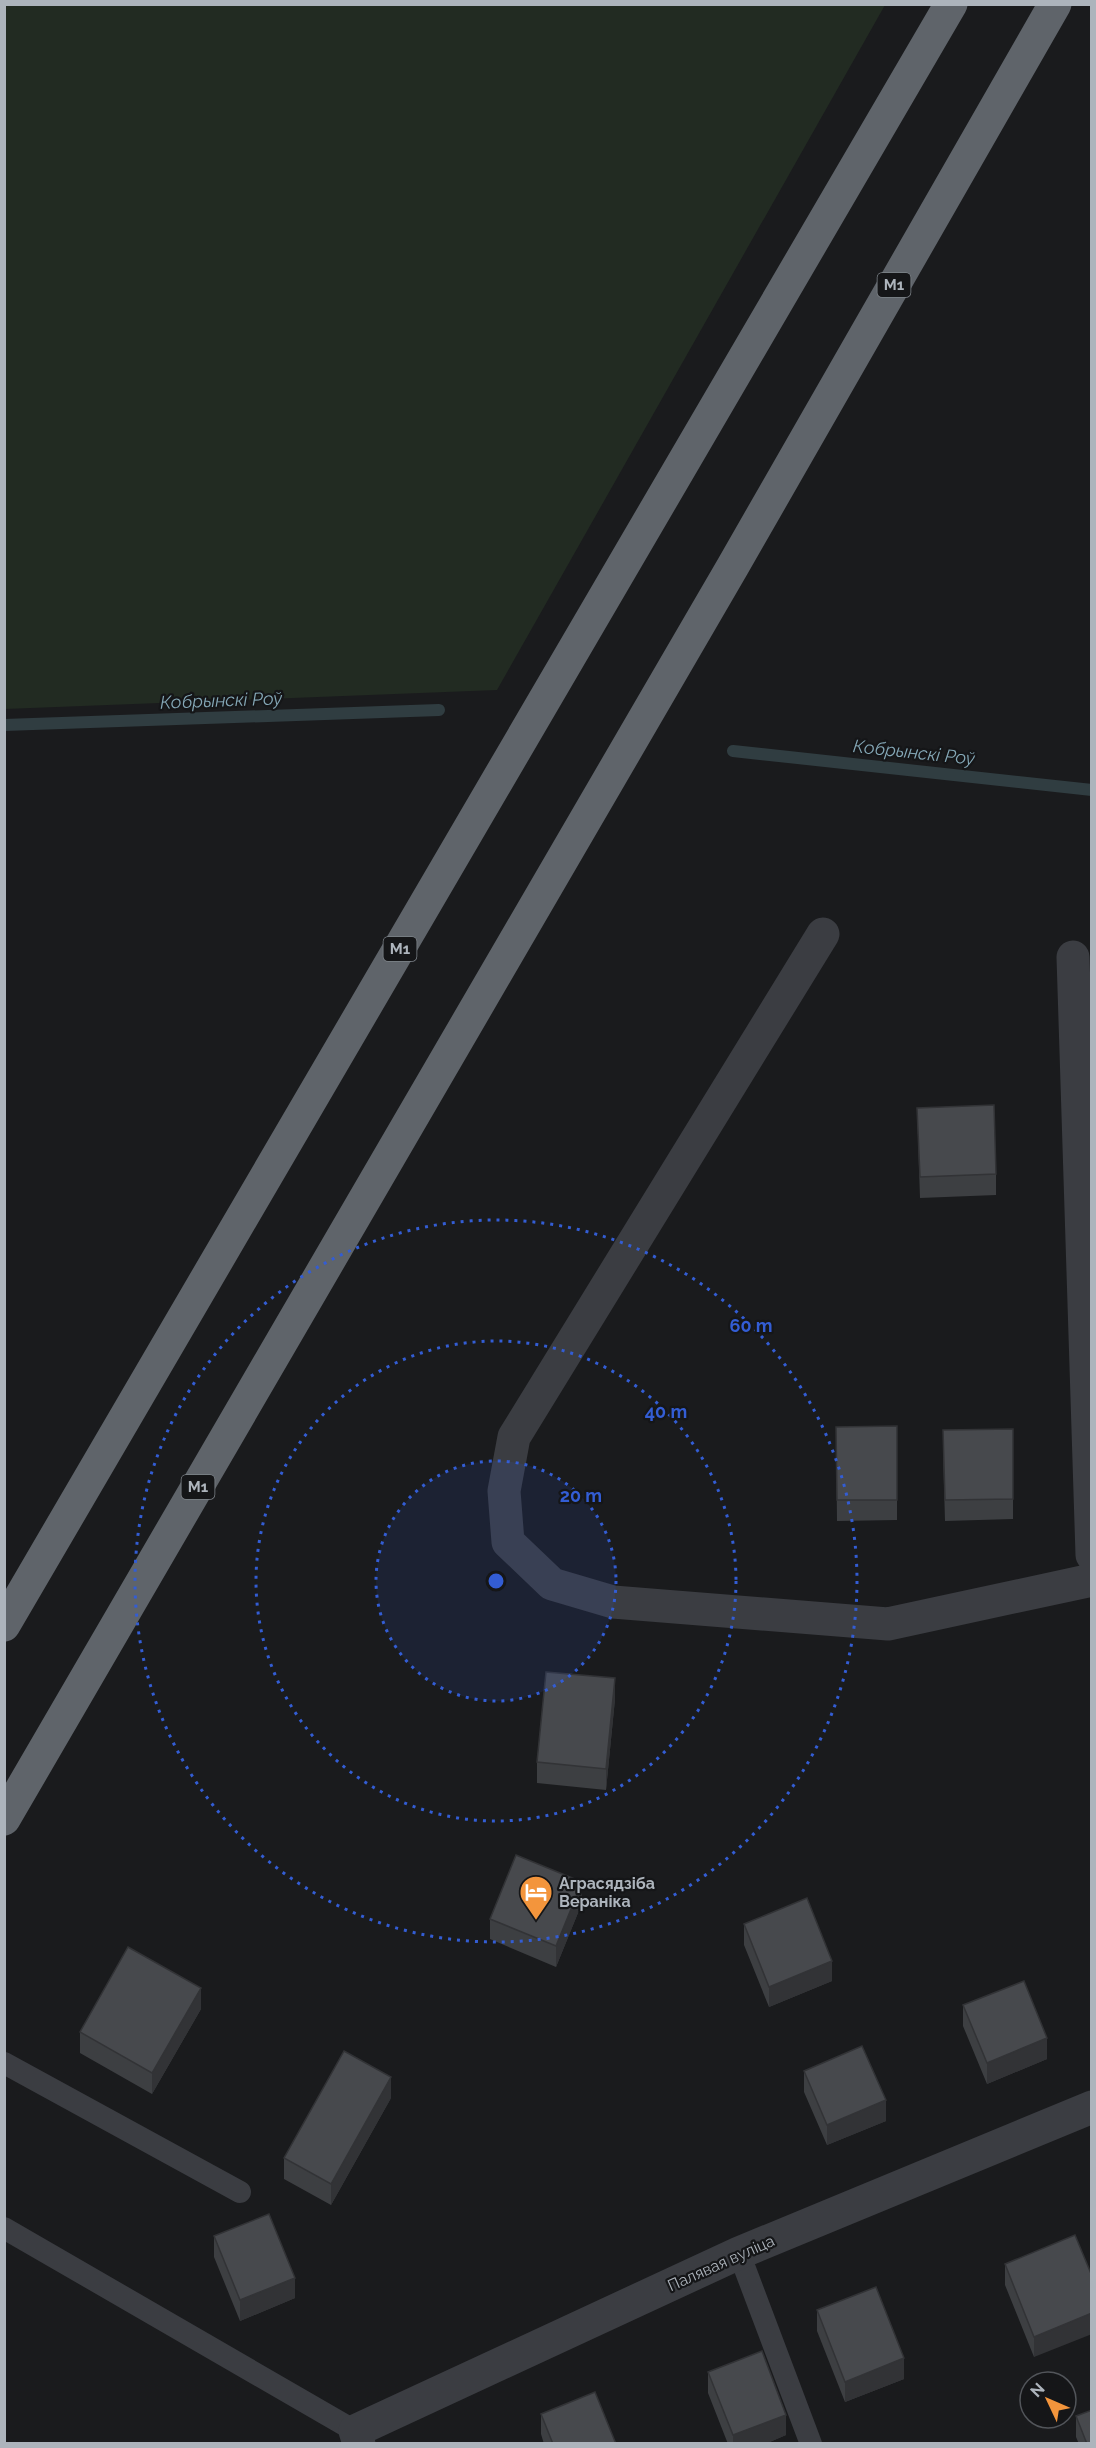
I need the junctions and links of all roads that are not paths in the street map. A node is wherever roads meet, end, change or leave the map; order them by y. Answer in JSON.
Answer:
{"nodes":[{"id":1,"x":951,"y":4,"type":"edge"},
{"id":2,"x":1056,"y":4,"type":"edge"},
{"id":3,"x":824,"y":934,"type":"dead end"},
{"id":4,"x":1073,"y":957,"type":"dead end"},
{"id":5,"x":1092,"y":1555,"type":"edge"},
{"id":6,"x":1092,"y":1580,"type":"edge"},
{"id":7,"x":4,"y":1625,"type":"edge"},
{"id":8,"x":4,"y":1819,"type":"edge"},
{"id":9,"x":4,"y":2062,"type":"edge"},
{"id":10,"x":1088,"y":2118,"type":"edge"},
{"id":11,"x":240,"y":2192,"type":"dead end"},
{"id":12,"x":4,"y":2228,"type":"edge"},
{"id":13,"x":739,"y":2253,"type":"junction"},
{"id":14,"x":357,"y":2437,"type":"edge"},
{"id":15,"x":811,"y":2444,"type":"edge"}],
"edges":[{"from":1,"to":7,"type":"highway","number":"М1"},
{"from":2,"to":8,"type":"highway","number":"М1"},
{"from":3,"to":6,"type":"street"},
{"from":4,"to":5,"type":"street"},
{"from":9,"to":11,"type":"lane"},
{"from":10,"to":13,"type":"street","name":"Палявая вуліца"},
{"from":12,"to":14,"type":"lane"},
{"from":13,"to":14,"type":"street","name":"Палявая вуліца"},
{"from":13,"to":15,"type":"lane"}]}
